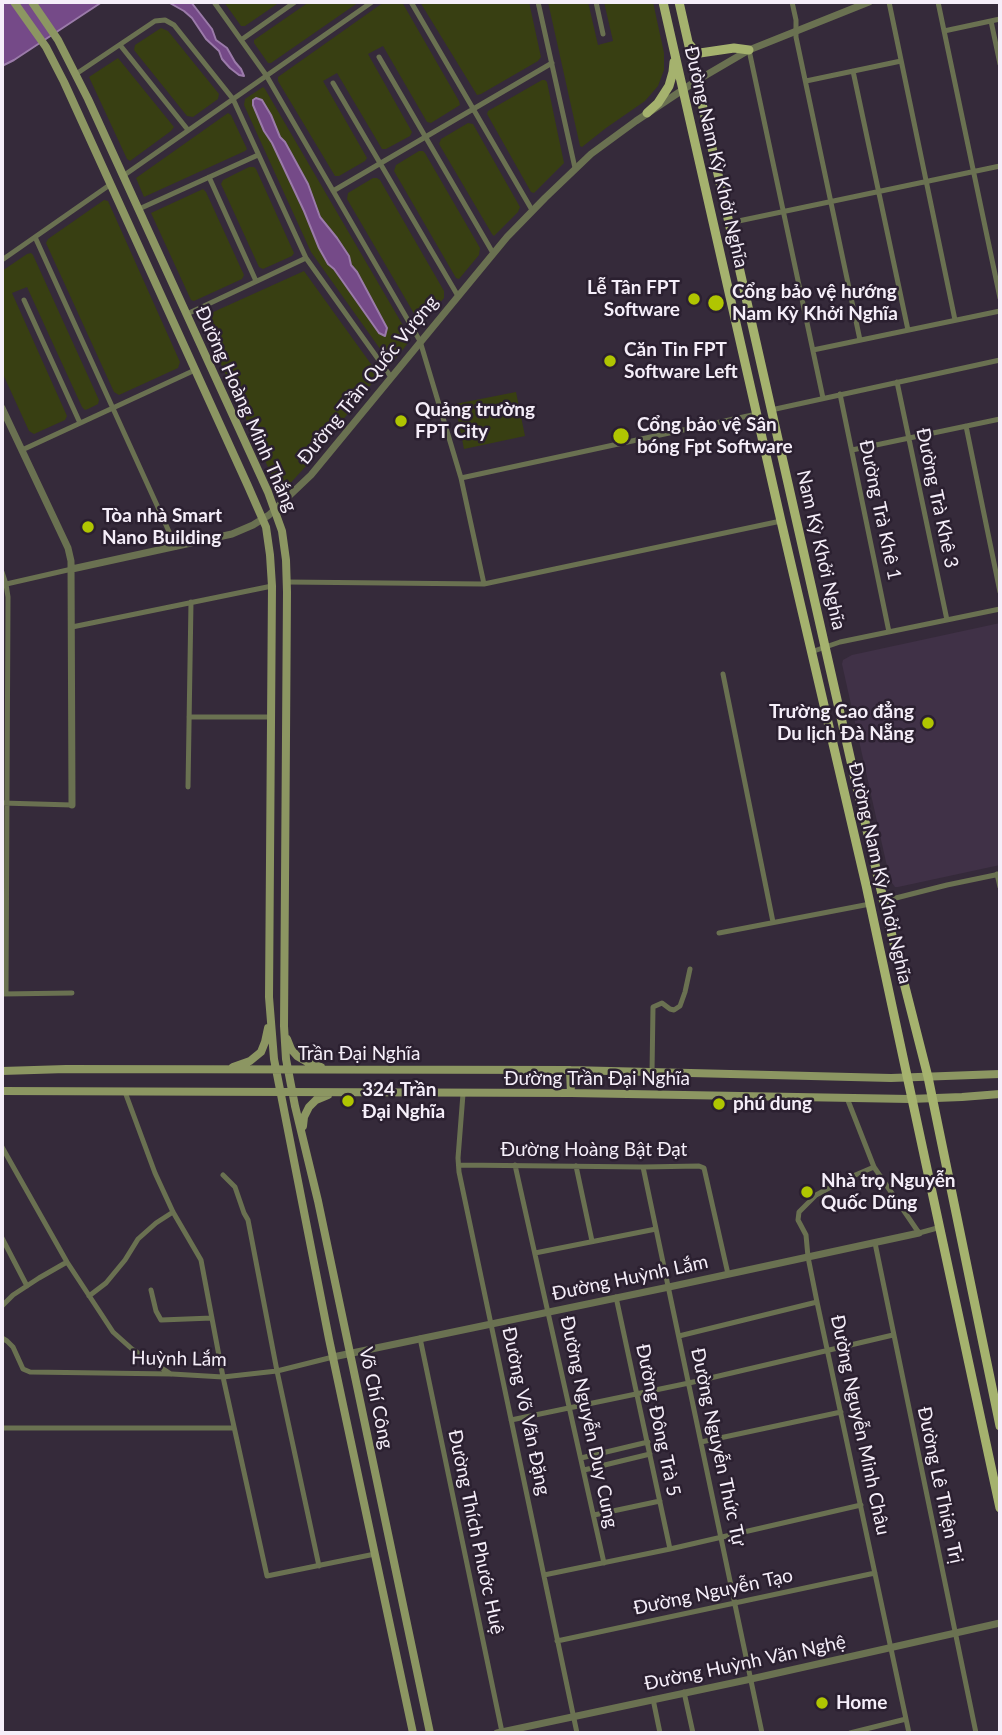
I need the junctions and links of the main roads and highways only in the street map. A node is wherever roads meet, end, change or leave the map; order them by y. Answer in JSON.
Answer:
{"nodes":[{"id":1,"x":15,"y":2,"type":"edge"},
{"id":2,"x":32,"y":2,"type":"edge"},
{"id":3,"x":663,"y":2,"type":"edge"},
{"id":4,"x":679,"y":2,"type":"edge"},
{"id":5,"x":688,"y":44,"type":"junction"},
{"id":6,"x":674,"y":49,"type":"junction"},
{"id":7,"x":749,"y":50,"type":"road end"},
{"id":8,"x":647,"y":113,"type":"road end"},
{"id":9,"x":123,"y":176,"type":"junction"},
{"id":10,"x":111,"y":184,"type":"junction"},
{"id":11,"x":209,"y":364,"type":"junction"},
{"id":12,"x":195,"y":370,"type":"junction"},
{"id":13,"x":271,"y":717,"type":"junction"},
{"id":14,"x":286,"y":717,"type":"junction"},
{"id":15,"x":884,"y":901,"type":"junction"},
{"id":16,"x":870,"y":904,"type":"junction"},
{"id":17,"x":269,"y":997,"type":"junction"},
{"id":18,"x":284,"y":1026,"type":"junction"},
{"id":19,"x":217,"y":1070,"type":"junction"},
{"id":20,"x":275,"y":1070,"type":"junction"},
{"id":21,"x":287,"y":1070,"type":"junction"},
{"id":22,"x":330,"y":1070,"type":"junction"},
{"id":23,"x":570,"y":1070,"type":"junction"},
{"id":24,"x":2,"y":1071,"type":"edge"},
{"id":25,"x":716,"y":1074,"type":"joint"},
{"id":26,"x":1000,"y":1074,"type":"edge"},
{"id":27,"x":908,"y":1077,"type":"junction"},
{"id":28,"x":928,"y":1077,"type":"junction"},
{"id":29,"x":2,"y":1091,"type":"edge"},
{"id":30,"x":280,"y":1093,"type":"junction"},
{"id":31,"x":293,"y":1093,"type":"junction"},
{"id":32,"x":335,"y":1093,"type":"junction"},
{"id":33,"x":570,"y":1093,"type":"junction"},
{"id":34,"x":1000,"y":1094,"type":"edge"},
{"id":35,"x":932,"y":1098,"type":"junction"},
{"id":36,"x":913,"y":1099,"type":"junction"},
{"id":37,"x":303,"y":1136,"type":"junction"},
{"id":38,"x":1000,"y":1426,"type":"edge"},
{"id":39,"x":1000,"y":1508,"type":"edge"},
{"id":40,"x":413,"y":1733,"type":"edge"},
{"id":41,"x":430,"y":1733,"type":"edge"}],
"edges":[{"from":1,"to":10,"type":"main road","name":"Đường Hoàng Minh Thắng"},
{"from":2,"to":9,"type":"main road","name":"Đường Hoàng Minh Thắng"},
{"from":3,"to":6,"type":"main road","name":"Đường Nam Kỳ Khởi Nghĩa"},
{"from":4,"to":5,"type":"main road","name":"Nam Kỳ Khởi Nghĩa"},
{"from":5,"to":7,"type":"main road"},
{"from":5,"to":15,"type":"main road","name":"Nam Kỳ Khởi Nghĩa"},
{"from":6,"to":8,"type":"main road"},
{"from":6,"to":16,"type":"main road","name":"Đường Nam Kỳ Khởi Nghĩa"},
{"from":9,"to":10,"type":"main road"},
{"from":9,"to":11,"type":"main road","name":"Đường Hoàng Minh Thắng"},
{"from":10,"to":12,"type":"main road","name":"Đường Hoàng Minh Thắng"},
{"from":11,"to":12,"type":"main road"},
{"from":11,"to":14,"type":"main road","name":"Đường Hoàng Minh Thắng"},
{"from":12,"to":13,"type":"main road","name":"Đường Hoàng Minh Thắng"},
{"from":13,"to":14,"type":"main road"},
{"from":13,"to":17,"type":"main road","name":"Đường Hoàng Minh Thắng"},
{"from":14,"to":18,"type":"main road","name":"Đường Hoàng Minh Thắng"},
{"from":15,"to":16,"type":"main road"},
{"from":15,"to":28,"type":"main road","name":"Đường Nam Kỳ Khởi Nghĩa"},
{"from":16,"to":27,"type":"main road","name":"Đường Nam Kỳ Khởi Nghĩa"},
{"from":17,"to":19,"type":"main road"},
{"from":17,"to":20,"type":"main road","name":"Đường Hoàng Minh Thắng"},
{"from":18,"to":21,"type":"main road","name":"Đường Hoàng Minh Thắng"},
{"from":18,"to":22,"type":"main road"},
{"from":19,"to":20,"type":"main road","name":"Trần Đại Nghĩa"},
{"from":19,"to":24,"type":"main road","name":"Trần Đại Nghĩa"},
{"from":20,"to":21,"type":"main road","name":"Trần Đại Nghĩa"},
{"from":20,"to":30,"type":"main road","name":"Võ Chí Công"},
{"from":21,"to":22,"type":"main road","name":"Trần Đại Nghĩa"},
{"from":21,"to":31,"type":"main road","name":"Võ Chí Công"},
{"from":22,"to":23,"type":"main road","name":"Trần Đại Nghĩa"},
{"from":23,"to":25,"type":"main road","name":"Trần Đại Nghĩa"},
{"from":23,"to":33,"type":"main road"},
{"from":25,"to":27,"type":"main road","name":"Đường Trần Đại Nghĩa"},
{"from":26,"to":28,"type":"main road","name":"Đường Trần Đại Nghĩa"},
{"from":27,"to":28,"type":"main road","name":"Đường Trần Đại Nghĩa"},
{"from":27,"to":36,"type":"main road","name":"Đường Nam Kỳ Khởi Nghĩa"},
{"from":28,"to":35,"type":"main road","name":"Đường Nam Kỳ Khởi Nghĩa"},
{"from":29,"to":30,"type":"main road","name":"Đường Trần Đại Nghĩa"},
{"from":30,"to":31,"type":"main road","name":"Đường Trần Đại Nghĩa"},
{"from":30,"to":40,"type":"main road","name":"Võ Chí Công"},
{"from":31,"to":32,"type":"main road","name":"Đường Trần Đại Nghĩa"},
{"from":31,"to":37,"type":"main road","name":"Võ Chí Công"},
{"from":32,"to":33,"type":"main road","name":"Đường Trần Đại Nghĩa"},
{"from":32,"to":37,"type":"main road"},
{"from":33,"to":36,"type":"main road","name":"Đường Trần Đại Nghĩa"},
{"from":34,"to":35,"type":"main road","name":"Đường Trần Đại Nghĩa"},
{"from":35,"to":36,"type":"main road","name":"Đường Trần Đại Nghĩa"},
{"from":35,"to":38,"type":"main road","name":"Đường Nam Kỳ Khởi Nghĩa"},
{"from":36,"to":39,"type":"main road","name":"Đường Nam Kỳ Khởi Nghĩa"},
{"from":37,"to":41,"type":"main road","name":"Võ Chí Công"}]}
